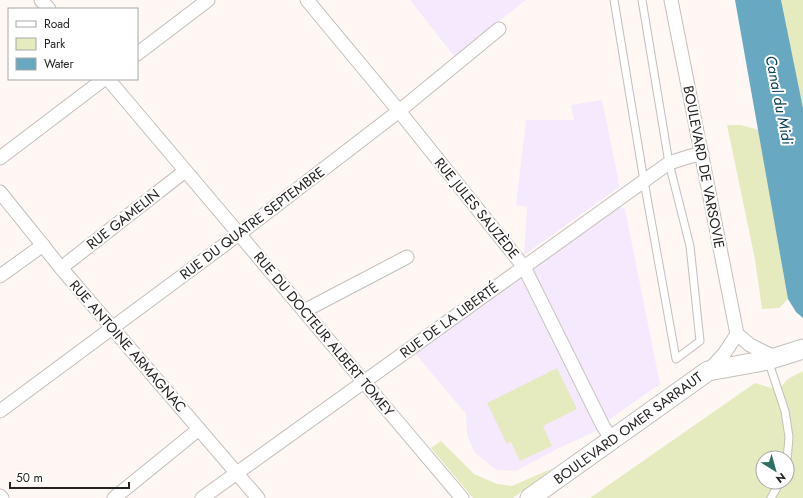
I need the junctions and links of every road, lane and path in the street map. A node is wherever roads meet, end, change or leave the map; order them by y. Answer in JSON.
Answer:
{"nodes":[{"id":1,"x":41,"y":0,"type":"edge"},
{"id":2,"x":208,"y":0,"type":"edge"},
{"id":3,"x":307,"y":0,"type":"edge"},
{"id":4,"x":614,"y":0,"type":"edge"},
{"id":5,"x":642,"y":0,"type":"edge"},
{"id":6,"x":671,"y":0,"type":"edge"},
{"id":7,"x":48,"y":8,"type":"edge"},
{"id":8,"x":499,"y":29,"type":"dead end"},
{"id":9,"x":138,"y":53,"type":"edge"},
{"id":10,"x":103,"y":80,"type":"edge"},
{"id":11,"x":109,"y":80,"type":"edge"},
{"id":12,"x":399,"y":111,"type":"junction"},
{"id":13,"x":702,"y":154,"type":"junction"},
{"id":14,"x":0,"y":158,"type":"edge"},
{"id":15,"x":669,"y":163,"type":"junction"},
{"id":16,"x":185,"y":170,"type":"junction"},
{"id":17,"x":644,"y":181,"type":"junction"},
{"id":18,"x":0,"y":192,"type":"edge"},
{"id":19,"x":239,"y":234,"type":"junction"},
{"id":20,"x":43,"y":245,"type":"junction"},
{"id":21,"x":407,"y":257,"type":"dead end"},
{"id":22,"x":524,"y":267,"type":"junction"},
{"id":23,"x":61,"y":268,"type":"junction"},
{"id":24,"x":0,"y":276,"type":"edge"},
{"id":25,"x":304,"y":311,"type":"junction"},
{"id":26,"x":113,"y":328,"type":"junction"},
{"id":27,"x":737,"y":334,"type":"junction"},
{"id":28,"x":801,"y":350,"type":"edge"},
{"id":29,"x":771,"y":358,"type":"junction"},
{"id":30,"x":708,"y":371,"type":"junction"},
{"id":31,"x":364,"y":382,"type":"junction"},
{"id":32,"x":0,"y":411,"type":"edge"},
{"id":33,"x":199,"y":429,"type":"junction"},
{"id":34,"x":612,"y":440,"type":"junction"},
{"id":35,"x":788,"y":450,"type":"edge"},
{"id":36,"x":237,"y":473,"type":"junction"},
{"id":37,"x":0,"y":496,"type":"edge"},
{"id":38,"x":2,"y":498,"type":"edge"},
{"id":39,"x":114,"y":498,"type":"edge"},
{"id":40,"x":202,"y":498,"type":"edge"},
{"id":41,"x":258,"y":498,"type":"edge"},
{"id":42,"x":462,"y":498,"type":"edge"},
{"id":43,"x":530,"y":498,"type":"edge"}],
"edges":[{"from":1,"to":7,"type":"street"},
{"from":2,"to":9,"type":"street"},
{"from":3,"to":12,"type":"street","name":"RUE JULES SAUZÈDE"},
{"from":4,"to":17,"type":"lane"},
{"from":5,"to":15,"type":"lane"},
{"from":6,"to":13,"type":"street","name":"BOULEVARD DE VARSOVIE"},
{"from":8,"to":12,"type":"street","name":"RUE DU QUATRE SEPTEMBRE"},
{"from":10,"to":14,"type":"street"},
{"from":11,"to":16,"type":"street","name":"RUE DU DOCTEUR ALBERT TOMEY"},
{"from":12,"to":19,"type":"street","name":"RUE DU QUATRE SEPTEMBRE"},
{"from":12,"to":22,"type":"street","name":"RUE JULES SAUZÈDE"},
{"from":13,"to":15,"type":"street","name":"RUE DE LA LIBERTÉ"},
{"from":13,"to":27,"type":"street","name":"BOULEVARD DE VARSOVIE"},
{"from":15,"to":17,"type":"street","name":"RUE DE LA LIBERTÉ"},
{"from":15,"to":17,"type":"lane"},
{"from":16,"to":19,"type":"street","name":"RUE DU DOCTEUR ALBERT TOMEY"},
{"from":16,"to":23,"type":"street","name":"RUE GAMELIN"},
{"from":17,"to":22,"type":"street","name":"RUE DE LA LIBERTÉ"},
{"from":18,"to":20,"type":"street","name":"RUE ANTOINE ARMAGNAC"},
{"from":19,"to":25,"type":"street","name":"RUE DU DOCTEUR ALBERT TOMEY"},
{"from":19,"to":26,"type":"street","name":"RUE DU QUATRE SEPTEMBRE"},
{"from":20,"to":23,"type":"street","name":"RUE ANTOINE ARMAGNAC"},
{"from":20,"to":24,"type":"street"},
{"from":21,"to":25,"type":"street"},
{"from":22,"to":31,"type":"street","name":"RUE DE LA LIBERTÉ"},
{"from":22,"to":34,"type":"street","name":"RUE JULES SAUZÈDE"},
{"from":23,"to":26,"type":"street","name":"RUE ANTOINE ARMAGNAC"},
{"from":25,"to":31,"type":"street","name":"RUE DU DOCTEUR ALBERT TOMEY"},
{"from":26,"to":32,"type":"street","name":"RUE DU QUATRE SEPTEMBRE"},
{"from":26,"to":33,"type":"street","name":"RUE ANTOINE ARMAGNAC"},
{"from":27,"to":29,"type":"street"},
{"from":27,"to":30,"type":"street"},
{"from":28,"to":29,"type":"main road","name":"BOULEVARD OMER SARRAUT"},
{"from":29,"to":30,"type":"main road","name":"BOULEVARD OMER SARRAUT"},
{"from":29,"to":35,"type":"lane"},
{"from":30,"to":34,"type":"main road","name":"BOULEVARD OMER SARRAUT"},
{"from":31,"to":36,"type":"street","name":"RUE DE LA LIBERTÉ"},
{"from":31,"to":42,"type":"street","name":"RUE DU DOCTEUR ALBERT TOMEY"},
{"from":33,"to":36,"type":"street","name":"RUE ANTOINE ARMAGNAC"},
{"from":33,"to":39,"type":"street"},
{"from":34,"to":43,"type":"main road","name":"BOULEVARD OMER SARRAUT"},
{"from":36,"to":40,"type":"street","name":"RUE DE LA LIBERTÉ"},
{"from":36,"to":41,"type":"street","name":"RUE ANTOINE ARMAGNAC"},
{"from":37,"to":38,"type":"street"}]}
